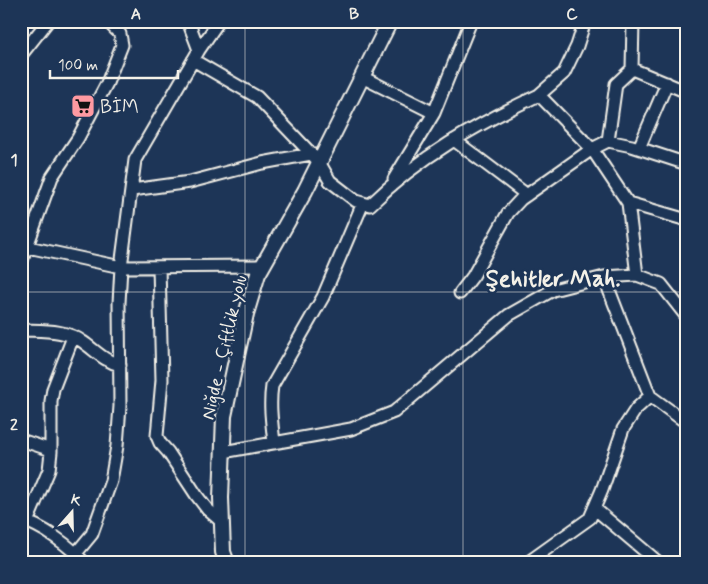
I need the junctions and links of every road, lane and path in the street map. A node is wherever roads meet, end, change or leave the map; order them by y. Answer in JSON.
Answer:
{"nodes":[{"id":1,"x":48,"y":21,"type":"edge"},
{"id":2,"x":108,"y":21,"type":"edge"},
{"id":3,"x":188,"y":21,"type":"edge"},
{"id":4,"x":219,"y":21,"type":"edge"},
{"id":5,"x":390,"y":21,"type":"edge"},
{"id":6,"x":471,"y":21,"type":"edge"},
{"id":7,"x":585,"y":21,"type":"edge"},
{"id":8,"x":633,"y":21,"type":"edge"},
{"id":9,"x":21,"y":55,"type":"edge"},
{"id":10,"x":196,"y":55,"type":"junction"},
{"id":11,"x":632,"y":69,"type":"junction"},
{"id":12,"x":362,"y":77,"type":"junction"},
{"id":13,"x":666,"y":83,"type":"junction"},
{"id":14,"x":687,"y":92,"type":"edge"},
{"id":15,"x":539,"y":95,"type":"junction"},
{"id":16,"x":434,"y":113,"type":"junction"},
{"id":17,"x":454,"y":140,"type":"junction"},
{"id":18,"x":608,"y":141,"type":"junction"},
{"id":19,"x":639,"y":148,"type":"junction"},
{"id":20,"x":592,"y":149,"type":"junction"},
{"id":21,"x":315,"y":158,"type":"junction"},
{"id":22,"x":687,"y":164,"type":"edge"},
{"id":23,"x":392,"y":183,"type":"junction"},
{"id":24,"x":132,"y":190,"type":"junction"},
{"id":25,"x":527,"y":195,"type":"junction"},
{"id":26,"x":362,"y":203,"type":"junction"},
{"id":27,"x":628,"y":203,"type":"junction"},
{"id":28,"x":687,"y":220,"type":"edge"},
{"id":29,"x":25,"y":245,"type":"edge"},
{"id":30,"x":21,"y":263,"type":"edge"},
{"id":31,"x":262,"y":266,"type":"junction"},
{"id":32,"x":121,"y":267,"type":"junction"},
{"id":33,"x":159,"y":267,"type":"junction"},
{"id":34,"x":637,"y":276,"type":"junction"},
{"id":35,"x":604,"y":277,"type":"junction"},
{"id":36,"x":460,"y":293,"type":"dead end"},
{"id":37,"x":687,"y":317,"type":"edge"},
{"id":38,"x":21,"y":330,"type":"edge"},
{"id":39,"x":73,"y":337,"type":"junction"},
{"id":40,"x":120,"y":365,"type":"junction"},
{"id":41,"x":650,"y":396,"type":"junction"},
{"id":42,"x":687,"y":423,"type":"edge"},
{"id":43,"x":21,"y":440,"type":"edge"},
{"id":44,"x":274,"y":443,"type":"junction"},
{"id":45,"x":51,"y":450,"type":"junction"},
{"id":46,"x":223,"y":452,"type":"junction"},
{"id":47,"x":594,"y":508,"type":"junction"},
{"id":48,"x":24,"y":521,"type":"edge"},
{"id":49,"x":222,"y":522,"type":"junction"},
{"id":50,"x":76,"y":553,"type":"junction"},
{"id":51,"x":537,"y":561,"type":"edge"},
{"id":52,"x":68,"y":563,"type":"edge"},
{"id":53,"x":84,"y":563,"type":"edge"},
{"id":54,"x":227,"y":563,"type":"edge"},
{"id":55,"x":659,"y":563,"type":"edge"}],
"edges":[{"from":1,"to":9,"type":"street"},
{"from":2,"to":29,"type":"street"},
{"from":3,"to":10,"type":"street"},
{"from":4,"to":10,"type":"street"},
{"from":5,"to":12,"type":"main road","name":"Niğde - Çiftlik yolu"},
{"from":6,"to":16,"type":"street"},
{"from":7,"to":15,"type":"street"},
{"from":8,"to":11,"type":"street"},
{"from":10,"to":21,"type":"street"},
{"from":10,"to":24,"type":"street"},
{"from":11,"to":13,"type":"street"},
{"from":11,"to":18,"type":"street"},
{"from":12,"to":16,"type":"street"},
{"from":12,"to":21,"type":"main road","name":"Niğde - Çiftlik yolu"},
{"from":13,"to":14,"type":"street"},
{"from":13,"to":19,"type":"street"},
{"from":15,"to":17,"type":"street"},
{"from":15,"to":20,"type":"street"},
{"from":16,"to":23,"type":"street"},
{"from":17,"to":23,"type":"street"},
{"from":17,"to":25,"type":"street"},
{"from":18,"to":19,"type":"street"},
{"from":18,"to":20,"type":"street"},
{"from":19,"to":22,"type":"street"},
{"from":20,"to":25,"type":"street"},
{"from":20,"to":27,"type":"street"},
{"from":21,"to":24,"type":"street"},
{"from":21,"to":26,"type":"street"},
{"from":21,"to":31,"type":"main road","name":"Niğde - Çiftlik yolu"},
{"from":23,"to":26,"type":"street"},
{"from":24,"to":32,"type":"street"},
{"from":25,"to":36,"type":"street"},
{"from":26,"to":44,"type":"street"},
{"from":27,"to":28,"type":"street"},
{"from":27,"to":34,"type":"street"},
{"from":29,"to":30,"type":"street"},
{"from":29,"to":32,"type":"street"},
{"from":31,"to":33,"type":"street"},
{"from":31,"to":46,"type":"main road","name":"Niğde - Çiftlik yolu"},
{"from":32,"to":33,"type":"street"},
{"from":32,"to":40,"type":"street"},
{"from":33,"to":49,"type":"street"},
{"from":34,"to":35,"type":"street"},
{"from":34,"to":37,"type":"street"},
{"from":35,"to":41,"type":"street"},
{"from":35,"to":44,"type":"street"},
{"from":38,"to":39,"type":"street"},
{"from":39,"to":40,"type":"street"},
{"from":39,"to":45,"type":"street"},
{"from":40,"to":50,"type":"street"},
{"from":41,"to":42,"type":"street"},
{"from":41,"to":47,"type":"street"},
{"from":43,"to":45,"type":"street"},
{"from":44,"to":46,"type":"street"},
{"from":45,"to":48,"type":"street"},
{"from":46,"to":49,"type":"main road","name":"Niğde - Çiftlik yolu"},
{"from":47,"to":51,"type":"street"},
{"from":47,"to":55,"type":"street"},
{"from":48,"to":50,"type":"street"},
{"from":49,"to":54,"type":"main road","name":"Niğde - Çiftlik yolu"},
{"from":50,"to":52,"type":"street"},
{"from":50,"to":53,"type":"street"}]}
